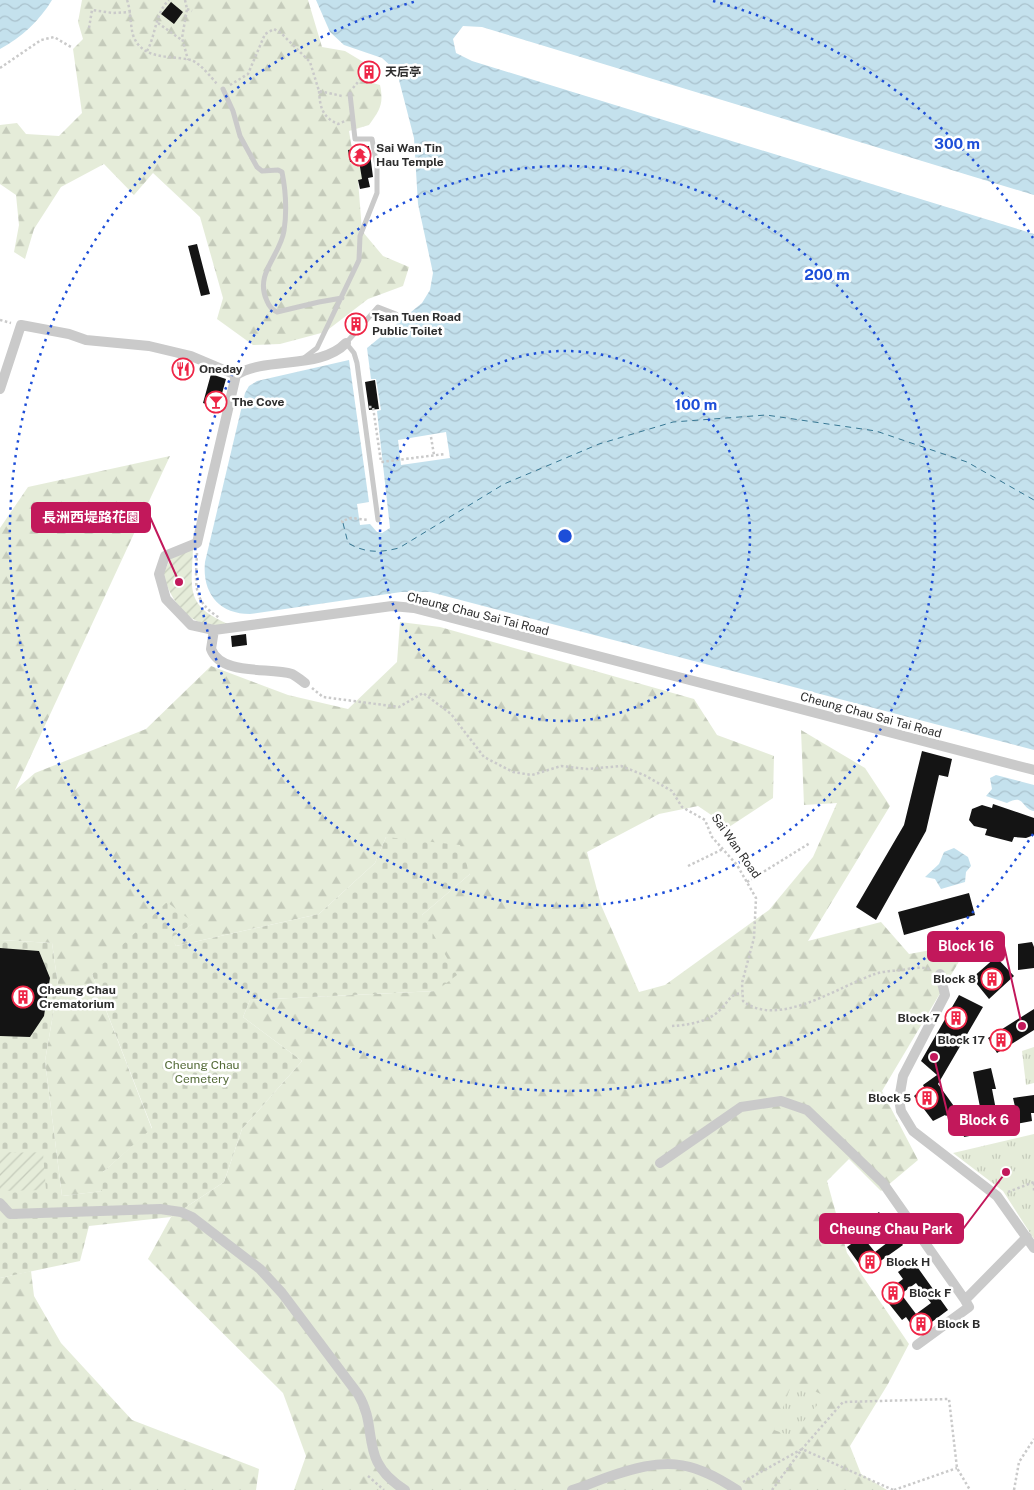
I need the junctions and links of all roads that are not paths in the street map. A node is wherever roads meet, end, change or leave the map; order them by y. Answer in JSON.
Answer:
{"nodes":[{"id":1,"x":222,"y":89,"type":"road end"},
{"id":2,"x":350,"y":94,"type":"road end"},
{"id":3,"x":342,"y":298,"type":"junction"},
{"id":4,"x":396,"y":314,"type":"dead end"},
{"id":5,"x":346,"y":343,"type":"junction"},
{"id":6,"x":300,"y":361,"type":"junction"},
{"id":7,"x":236,"y":374,"type":"junction"},
{"id":8,"x":0,"y":389,"type":"edge"},
{"id":9,"x":378,"y":520,"type":"road end"},
{"id":10,"x":214,"y":630,"type":"junction"},
{"id":11,"x":305,"y":682,"type":"road end"},
{"id":12,"x":1034,"y":770,"type":"edge"},
{"id":13,"x":940,"y":974,"type":"road end"},
{"id":14,"x":660,"y":1163,"type":"dead end"},
{"id":15,"x":0,"y":1203,"type":"edge"},
{"id":16,"x":1027,"y":1237,"type":"junction"},
{"id":17,"x":1034,"y":1248,"type":"edge"},
{"id":18,"x":965,"y":1300,"type":"junction"},
{"id":19,"x":917,"y":1345,"type":"dead end"},
{"id":20,"x":735,"y":1489,"type":"edge"},
{"id":21,"x":405,"y":1490,"type":"edge"},
{"id":22,"x":572,"y":1490,"type":"edge"}],
"edges":[{"from":1,"to":3,"type":"lane"},
{"from":2,"to":3,"type":"lane"},
{"from":3,"to":6,"type":"lane"},
{"from":4,"to":5,"type":"lane"},
{"from":5,"to":6,"type":"street"},
{"from":5,"to":9,"type":"lane"},
{"from":6,"to":7,"type":"street"},
{"from":7,"to":8,"type":"street"},
{"from":7,"to":10,"type":"street","name":"Cheung Chau Sai Tai Road"},
{"from":10,"to":11,"type":"street"},
{"from":10,"to":12,"type":"street","name":"Cheung Chau Sai Tai Road"},
{"from":13,"to":16,"type":"street"},
{"from":14,"to":18,"type":"street"},
{"from":15,"to":21,"type":"street"},
{"from":16,"to":17,"type":"street"},
{"from":16,"to":18,"type":"street"},
{"from":18,"to":19,"type":"street"},
{"from":20,"to":22,"type":"street"}]}
